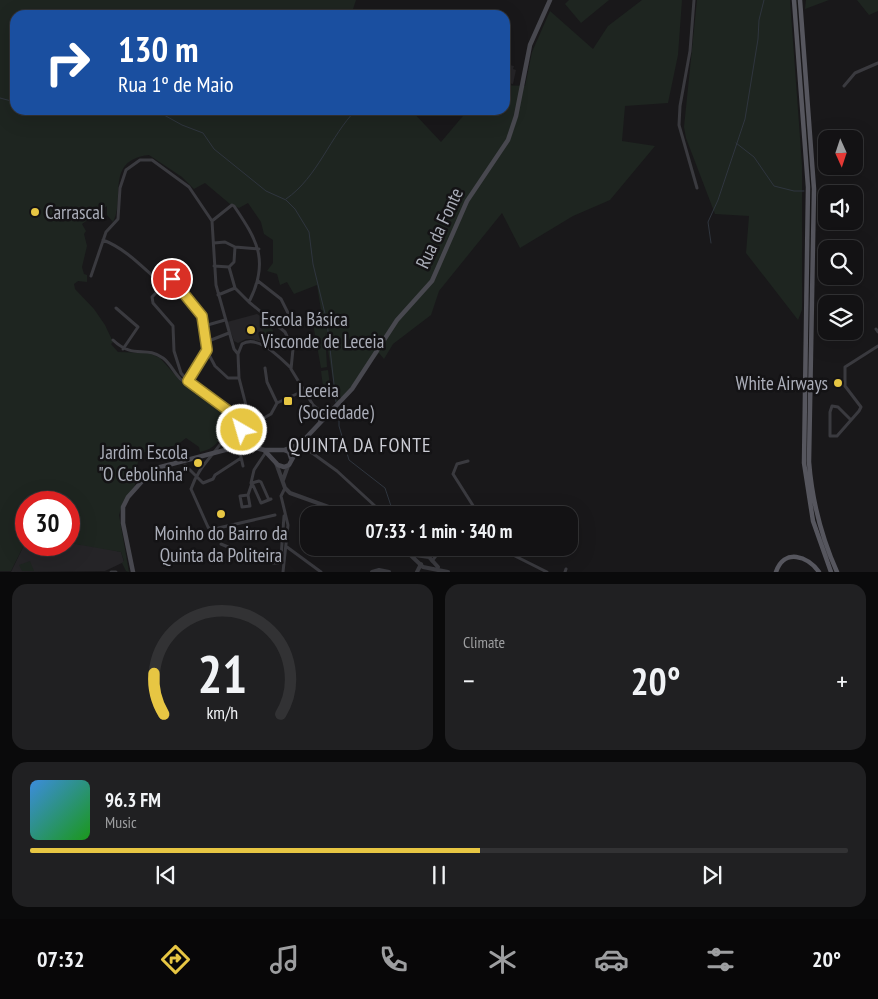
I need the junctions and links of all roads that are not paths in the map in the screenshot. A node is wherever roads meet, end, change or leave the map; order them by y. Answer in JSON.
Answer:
{"nodes":[{"id":1,"x":550,"y":0,"type":"edge"},
{"id":2,"x":694,"y":0,"type":"edge"},
{"id":3,"x":794,"y":0,"type":"edge"},
{"id":4,"x":800,"y":0,"type":"edge"},
{"id":5,"x":878,"y":63,"type":"edge"},
{"id":6,"x":844,"y":86,"type":"dead end"},
{"id":7,"x":697,"y":188,"type":"dead end"},
{"id":8,"x":212,"y":221,"type":"junction"},
{"id":9,"x":103,"y":240,"type":"junction"},
{"id":10,"x":214,"y":243,"type":"junction"},
{"id":11,"x":235,"y":247,"type":"junction"},
{"id":12,"x":214,"y":248,"type":"junction"},
{"id":13,"x":258,"y":249,"type":"junction"},
{"id":14,"x":208,"y":250,"type":"dead end"},
{"id":15,"x":214,"y":266,"type":"junction"},
{"id":16,"x":229,"y":267,"type":"junction"},
{"id":17,"x":186,"y":270,"type":"dead end"},
{"id":18,"x":91,"y":276,"type":"dead end"},
{"id":19,"x":172,"y":279,"type":"junction"},
{"id":20,"x":258,"y":281,"type":"junction"},
{"id":21,"x":164,"y":286,"type":"junction"},
{"id":22,"x":236,"y":288,"type":"junction"},
{"id":23,"x":218,"y":294,"type":"junction"},
{"id":24,"x":249,"y":302,"type":"junction"},
{"id":25,"x":116,"y":308,"type":"dead end"},
{"id":26,"x":225,"y":320,"type":"junction"},
{"id":27,"x":276,"y":323,"type":"junction"},
{"id":28,"x":204,"y":326,"type":"junction"},
{"id":29,"x":229,"y":333,"type":"junction"},
{"id":30,"x":113,"y":340,"type":"dead end"},
{"id":31,"x":206,"y":342,"type":"junction"},
{"id":32,"x":878,"y":346,"type":"edge"},
{"id":33,"x":123,"y":349,"type":"junction"},
{"id":34,"x":207,"y":350,"type":"junction"},
{"id":35,"x":238,"y":354,"type":"junction"},
{"id":36,"x":265,"y":368,"type":"dead end"},
{"id":37,"x":291,"y":368,"type":"junction"},
{"id":38,"x":239,"y":378,"type":"junction"},
{"id":39,"x":190,"y":383,"type":"junction"},
{"id":40,"x":303,"y":390,"type":"junction"},
{"id":41,"x":277,"y":403,"type":"junction"},
{"id":42,"x":316,"y":409,"type":"junction"},
{"id":43,"x":232,"y":416,"type":"junction"},
{"id":44,"x":328,"y":417,"type":"junction"},
{"id":45,"x":851,"y":420,"type":"junction"},
{"id":46,"x":320,"y":425,"type":"junction"},
{"id":47,"x":250,"y":426,"type":"junction"},
{"id":48,"x":242,"y":430,"type":"junction"},
{"id":49,"x":302,"y":442,"type":"junction"},
{"id":50,"x":242,"y":447,"type":"junction"},
{"id":51,"x":252,"y":447,"type":"junction"},
{"id":52,"x":298,"y":448,"type":"junction"},
{"id":53,"x":283,"y":450,"type":"junction"},
{"id":54,"x":265,"y":451,"type":"junction"},
{"id":55,"x":212,"y":453,"type":"junction"},
{"id":56,"x":241,"y":458,"type":"junction"},
{"id":57,"x":468,"y":461,"type":"dead end"},
{"id":58,"x":276,"y":462,"type":"junction"},
{"id":59,"x":290,"y":462,"type":"junction"},
{"id":60,"x":185,"y":465,"type":"dead end"},
{"id":61,"x":243,"y":466,"type":"dead end"},
{"id":62,"x":196,"y":475,"type":"junction"},
{"id":63,"x":283,"y":480,"type":"junction"},
{"id":64,"x":252,"y":483,"type":"junction"},
{"id":65,"x":285,"y":488,"type":"junction"},
{"id":66,"x":248,"y":495,"type":"junction"},
{"id":67,"x":325,"y":506,"type":"edge"},
{"id":68,"x":375,"y":506,"type":"edge"},
{"id":69,"x":473,"y":506,"type":"edge"},
{"id":70,"x":275,"y":515,"type":"dead end"},
{"id":71,"x":284,"y":516,"type":"junction"},
{"id":72,"x":212,"y":533,"type":"junction"},
{"id":73,"x":217,"y":539,"type":"dead end"},
{"id":74,"x":221,"y":544,"type":"dead end"},
{"id":75,"x":287,"y":547,"type":"junction"},
{"id":76,"x":235,"y":550,"type":"dead end"},
{"id":77,"x":241,"y":552,"type":"dead end"},
{"id":78,"x":251,"y":556,"type":"dead end"},
{"id":79,"x":414,"y":556,"type":"edge"},
{"id":80,"x":420,"y":556,"type":"edge"},
{"id":81,"x":434,"y":556,"type":"edge"},
{"id":82,"x":514,"y":556,"type":"edge"},
{"id":83,"x":426,"y":557,"type":"junction"},
{"id":84,"x":257,"y":559,"type":"dead end"},
{"id":85,"x":432,"y":561,"type":"junction"},
{"id":86,"x":267,"y":562,"type":"dead end"},
{"id":87,"x":273,"y":563,"type":"dead end"},
{"id":88,"x":421,"y":564,"type":"junction"},
{"id":89,"x":428,"y":568,"type":"junction"},
{"id":90,"x":440,"y":568,"type":"junction"},
{"id":91,"x":419,"y":571,"type":"edge"},
{"id":92,"x":111,"y":572,"type":"edge"},
{"id":93,"x":116,"y":572,"type":"edge"},
{"id":94,"x":132,"y":572,"type":"edge"},
{"id":95,"x":283,"y":572,"type":"edge"},
{"id":96,"x":321,"y":572,"type":"edge"},
{"id":97,"x":372,"y":572,"type":"edge"},
{"id":98,"x":389,"y":572,"type":"edge"},
{"id":99,"x":448,"y":572,"type":"edge"},
{"id":100,"x":547,"y":572,"type":"edge"},
{"id":101,"x":776,"y":572,"type":"edge"},
{"id":102,"x":819,"y":572,"type":"edge"},
{"id":103,"x":831,"y":572,"type":"edge"},
{"id":104,"x":837,"y":572,"type":"edge"}],
"edges":[{"from":1,"to":44,"type":"main road","name":"Rua da Fonte"},
{"from":2,"to":7,"type":"street"},
{"from":3,"to":103,"type":"main road"},
{"from":4,"to":104,"type":"main road"},
{"from":5,"to":6,"type":"street"},
{"from":8,"to":9,"type":"street"},
{"from":8,"to":10,"type":"street"},
{"from":8,"to":13,"type":"street"},
{"from":9,"to":18,"type":"street"},
{"from":9,"to":21,"type":"street"},
{"from":10,"to":11,"type":"street"},
{"from":10,"to":12,"type":"street"},
{"from":11,"to":13,"type":"street"},
{"from":11,"to":16,"type":"street"},
{"from":12,"to":14,"type":"street"},
{"from":12,"to":15,"type":"street"},
{"from":13,"to":20,"type":"street"},
{"from":15,"to":16,"type":"street"},
{"from":15,"to":23,"type":"street"},
{"from":16,"to":22,"type":"street"},
{"from":17,"to":19,"type":"street"},
{"from":19,"to":21,"type":"street"},
{"from":19,"to":28,"type":"street"},
{"from":20,"to":24,"type":"street"},
{"from":20,"to":27,"type":"street"},
{"from":21,"to":39,"type":"street"},
{"from":22,"to":23,"type":"street"},
{"from":22,"to":24,"type":"street"},
{"from":23,"to":26,"type":"street"},
{"from":24,"to":27,"type":"street"},
{"from":25,"to":33,"type":"street"},
{"from":26,"to":28,"type":"street"},
{"from":26,"to":29,"type":"street"},
{"from":27,"to":37,"type":"street"},
{"from":28,"to":31,"type":"street"},
{"from":29,"to":31,"type":"street"},
{"from":29,"to":35,"type":"street"},
{"from":30,"to":33,"type":"street"},
{"from":31,"to":34,"type":"street"},
{"from":32,"to":45,"type":"street"},
{"from":33,"to":39,"type":"street"},
{"from":34,"to":38,"type":"street"},
{"from":34,"to":39,"type":"street"},
{"from":35,"to":37,"type":"street"},
{"from":35,"to":38,"type":"street"},
{"from":36,"to":41,"type":"street"},
{"from":37,"to":40,"type":"street"},
{"from":38,"to":47,"type":"street"},
{"from":39,"to":43,"type":"street"},
{"from":40,"to":41,"type":"street"},
{"from":40,"to":42,"type":"street"},
{"from":41,"to":47,"type":"street"},
{"from":42,"to":44,"type":"street"},
{"from":42,"to":46,"type":"street"},
{"from":43,"to":48,"type":"street"},
{"from":43,"to":55,"type":"street"},
{"from":44,"to":46,"type":"main road","name":"Rua da Fonte"},
{"from":45,"to":45,"type":"street"},
{"from":46,"to":49,"type":"main road","name":"Rua da Fonte"},
{"from":47,"to":48,"type":"street"},
{"from":47,"to":51,"type":"street"},
{"from":48,"to":50,"type":"street"},
{"from":49,"to":52,"type":"main road","name":"Rua da Fonte"},
{"from":49,"to":53,"type":"main road","name":"Rua da Fonte"},
{"from":50,"to":51,"type":"main road"},
{"from":50,"to":55,"type":"main road"},
{"from":50,"to":56,"type":"street"},
{"from":51,"to":54,"type":"main road"},
{"from":52,"to":59,"type":"main road","name":"Rua da Fonte"},
{"from":52,"to":68,"type":"street"},
{"from":53,"to":54,"type":"main road"},
{"from":53,"to":58,"type":"main road"},
{"from":53,"to":59,"type":"main road"},
{"from":54,"to":58,"type":"main road"},
{"from":54,"to":64,"type":"street"},
{"from":55,"to":62,"type":"street"},
{"from":55,"to":94,"type":"main road"},
{"from":56,"to":61,"type":"street"},
{"from":56,"to":62,"type":"street"},
{"from":57,"to":69,"type":"street"},
{"from":58,"to":59,"type":"main road"},
{"from":58,"to":63,"type":"street"},
{"from":59,"to":63,"type":"street"},
{"from":60,"to":62,"type":"street"},
{"from":62,"to":72,"type":"street"},
{"from":63,"to":65,"type":"street"},
{"from":64,"to":64,"type":"street"},
{"from":64,"to":66,"type":"street"},
{"from":65,"to":67,"type":"street"},
{"from":65,"to":71,"type":"street"},
{"from":66,"to":66,"type":"street"},
{"from":70,"to":72,"type":"street"},
{"from":71,"to":75,"type":"street"},
{"from":71,"to":87,"type":"street"},
{"from":72,"to":73,"type":"street"},
{"from":74,"to":76,"type":"street"},
{"from":75,"to":95,"type":"street"},
{"from":75,"to":96,"type":"street"},
{"from":77,"to":78,"type":"street"},
{"from":79,"to":88,"type":"street"},
{"from":80,"to":83,"type":"street"},
{"from":81,"to":85,"type":"street"},
{"from":82,"to":100,"type":"street"},
{"from":83,"to":85,"type":"street"},
{"from":83,"to":88,"type":"street"},
{"from":84,"to":86,"type":"street"},
{"from":85,"to":89,"type":"street"},
{"from":85,"to":90,"type":"street"},
{"from":88,"to":89,"type":"street"},
{"from":88,"to":91,"type":"street"},
{"from":89,"to":90,"type":"street"},
{"from":89,"to":91,"type":"street"},
{"from":90,"to":99,"type":"street"},
{"from":92,"to":93,"type":"street"},
{"from":97,"to":98,"type":"street"},
{"from":101,"to":102,"type":"main road"}]}
